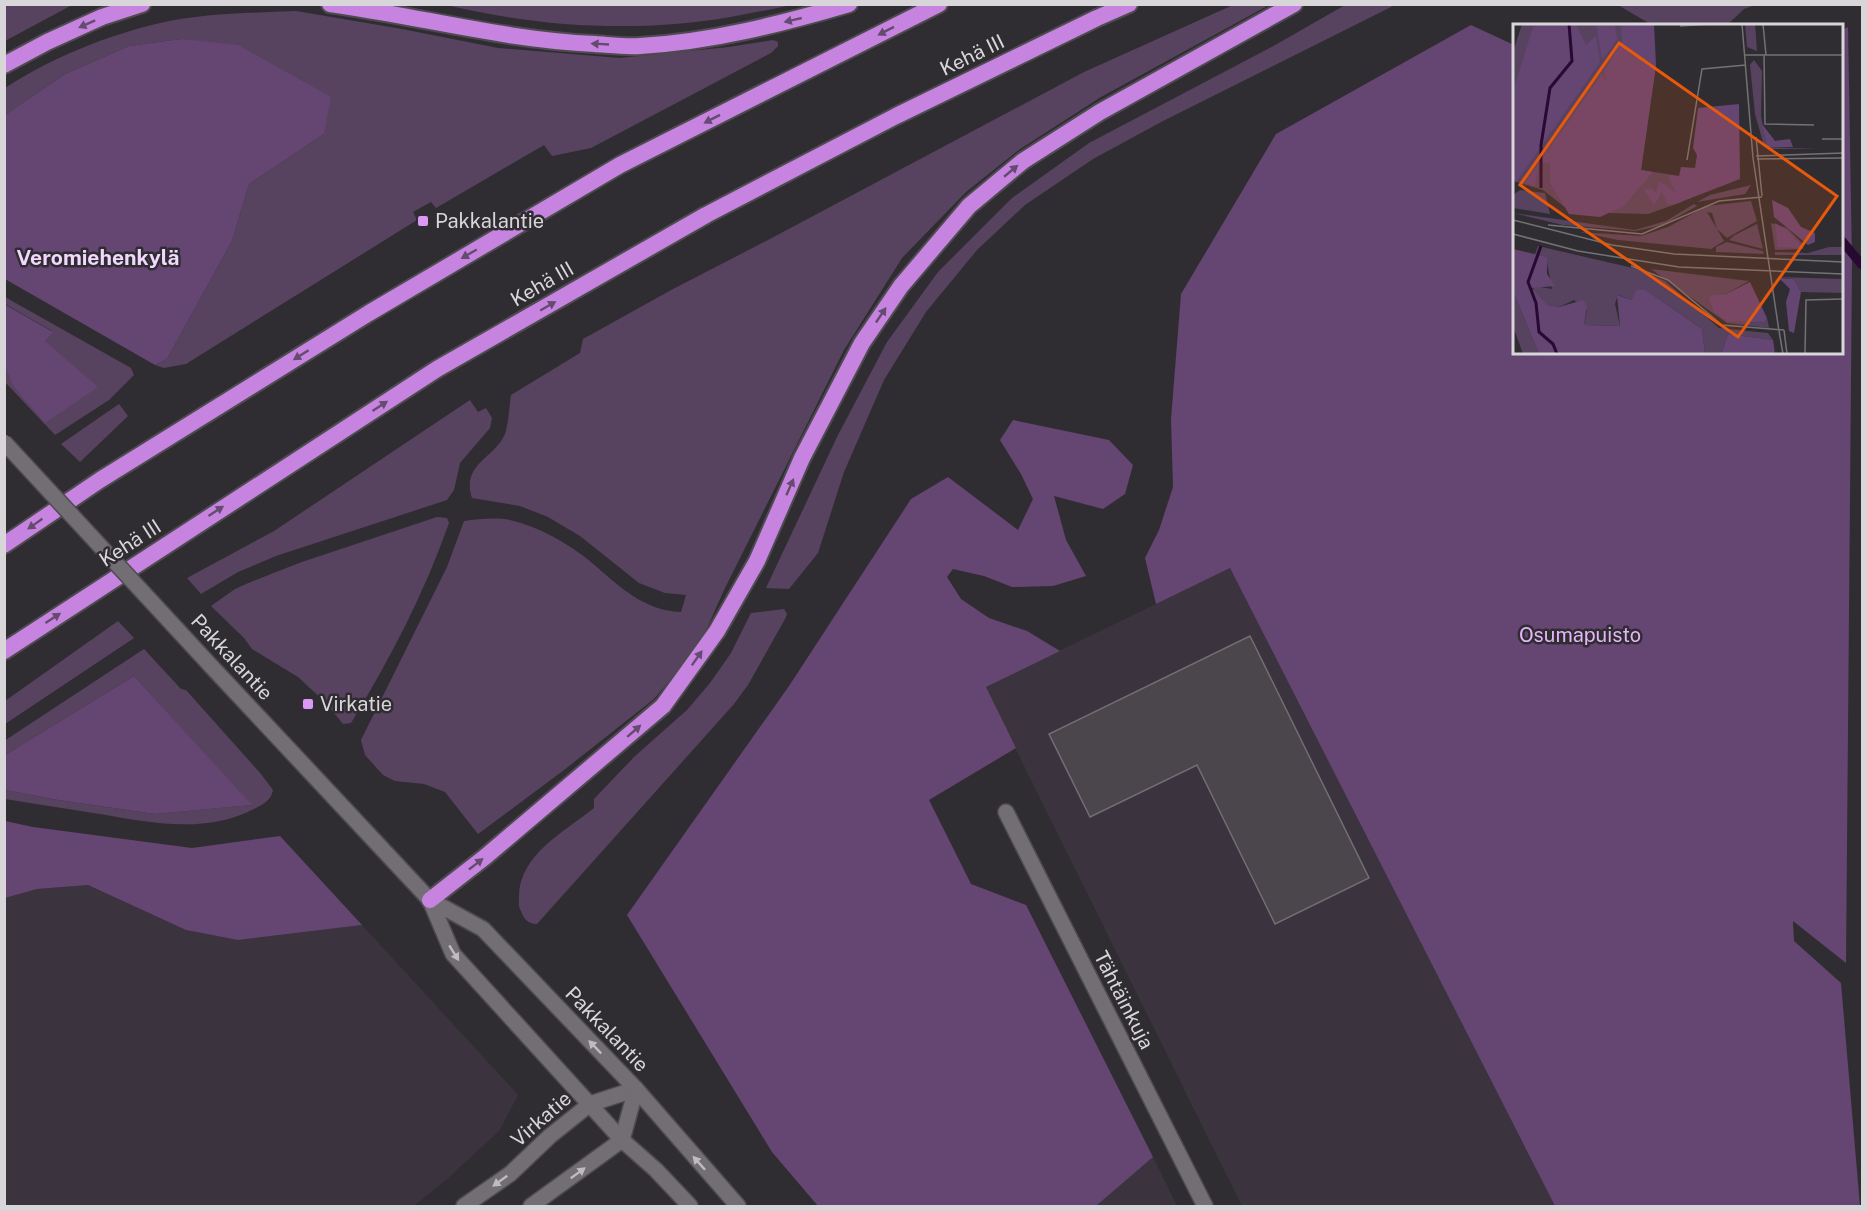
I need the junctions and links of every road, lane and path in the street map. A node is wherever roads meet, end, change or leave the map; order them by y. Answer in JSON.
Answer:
{"nodes":[{"id":1,"x":142,"y":4,"type":"edge"},
{"id":2,"x":330,"y":4,"type":"edge"},
{"id":3,"x":849,"y":4,"type":"edge"},
{"id":4,"x":939,"y":4,"type":"edge"},
{"id":5,"x":1130,"y":4,"type":"edge"},
{"id":6,"x":1294,"y":4,"type":"edge"},
{"id":7,"x":4,"y":65,"type":"edge"},
{"id":8,"x":4,"y":442,"type":"edge"},
{"id":9,"x":4,"y":545,"type":"edge"},
{"id":10,"x":4,"y":651,"type":"edge"},
{"id":11,"x":1006,"y":812,"type":"dead end"},
{"id":12,"x":430,"y":900,"type":"junction"},
{"id":13,"x":636,"y":1089,"type":"junction"},
{"id":14,"x":590,"y":1104,"type":"junction"},
{"id":15,"x":621,"y":1140,"type":"junction"},
{"id":16,"x":464,"y":1206,"type":"edge"},
{"id":17,"x":531,"y":1206,"type":"edge"},
{"id":18,"x":690,"y":1206,"type":"edge"},
{"id":19,"x":738,"y":1206,"type":"edge"},
{"id":20,"x":1205,"y":1206,"type":"edge"}],
"edges":[{"from":1,"to":7,"type":"highway","one_way":true},
{"from":3,"to":2,"type":"highway","one_way":true},
{"from":4,"to":9,"type":"highway","one_way":true},
{"from":10,"to":5,"type":"highway","name":"Kehä III","one_way":true},
{"from":12,"to":6,"type":"highway","one_way":true},
{"from":8,"to":12,"type":"main road","name":"Pakkalantie","bridge":true},
{"from":11,"to":20,"type":"main road","name":"Tähtäinkuja"},
{"from":13,"to":12,"type":"main road","name":"Pakkalantie","one_way":true},
{"from":12,"to":14,"type":"main road","name":"Pakkalantie","one_way":true},
{"from":13,"to":14,"type":"main road","name":"Virkatie"},
{"from":13,"to":15,"type":"main road"},
{"from":19,"to":13,"type":"main road","name":"Pakkalantie","one_way":true},
{"from":14,"to":15,"type":"main road","name":"Pakkalantie"},
{"from":14,"to":16,"type":"main road","name":"Virkatie","one_way":true},
{"from":17,"to":15,"type":"main road","one_way":true},
{"from":15,"to":18,"type":"main road","name":"Pakkalantie"}]}
